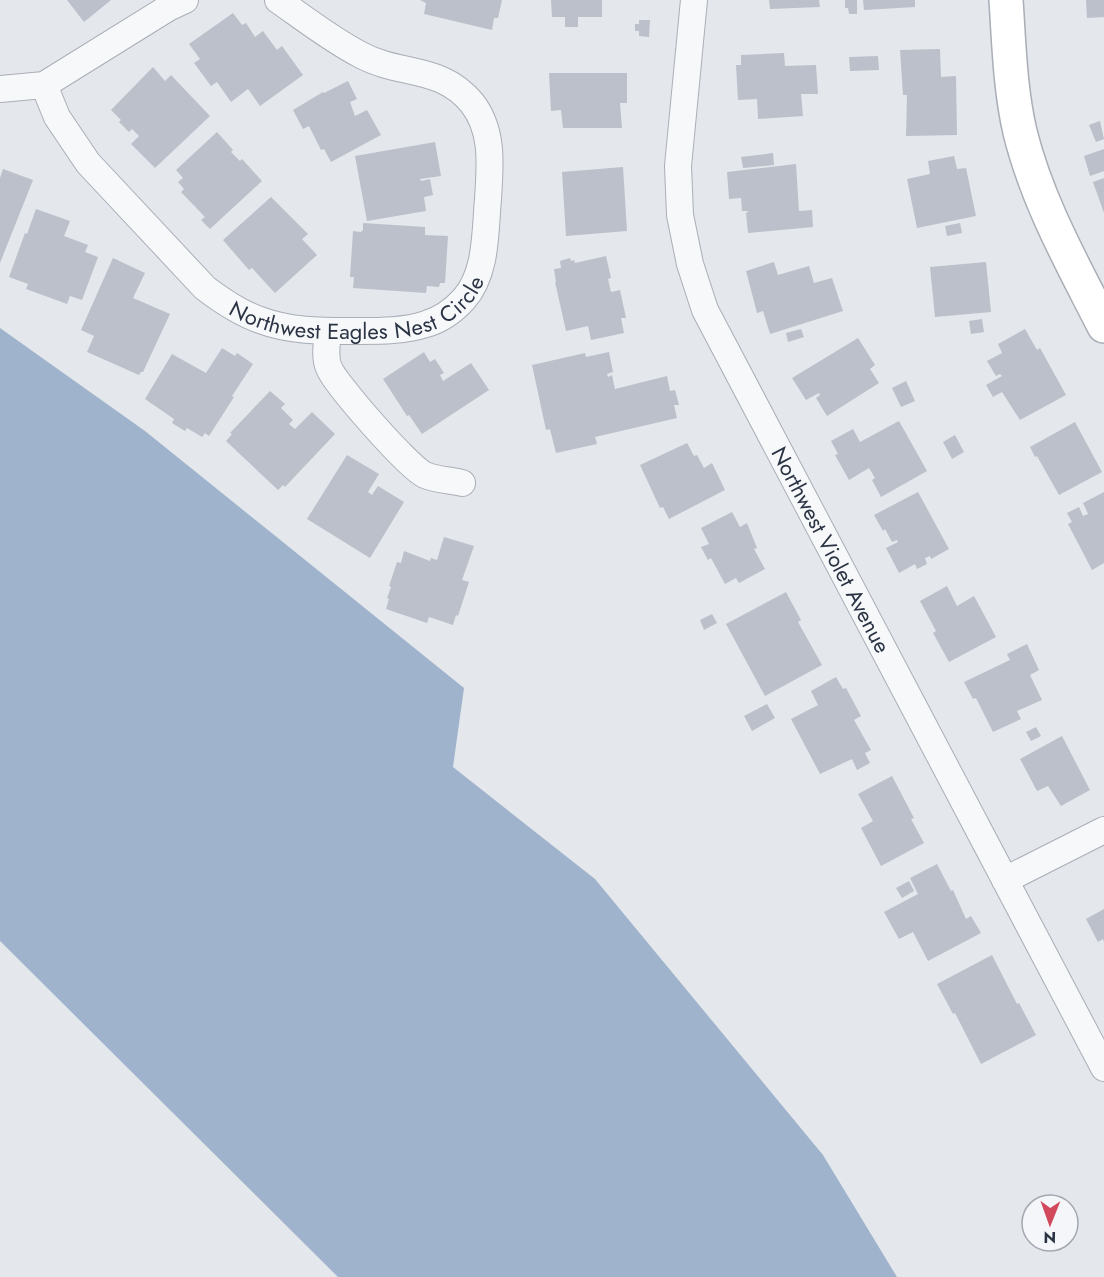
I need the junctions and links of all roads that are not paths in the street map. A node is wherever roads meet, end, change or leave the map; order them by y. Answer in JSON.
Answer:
{"nodes":[{"id":1,"x":185,"y":0,"type":"edge"},
{"id":2,"x":278,"y":0,"type":"edge"},
{"id":3,"x":694,"y":0,"type":"edge"},
{"id":4,"x":1006,"y":0,"type":"edge"},
{"id":5,"x":45,"y":85,"type":"junction"},
{"id":6,"x":0,"y":89,"type":"edge"},
{"id":7,"x":1104,"y":326,"type":"edge"},
{"id":8,"x":328,"y":331,"type":"junction"},
{"id":9,"x":462,"y":483,"type":"dead end"},
{"id":10,"x":1104,"y":830,"type":"edge"},
{"id":11,"x":1005,"y":880,"type":"junction"},
{"id":12,"x":1104,"y":1068,"type":"edge"}],
"edges":[{"from":1,"to":5,"type":"street"},
{"from":2,"to":8,"type":"street","name":"Northwest Eagles Nest Circle"},
{"from":3,"to":11,"type":"street","name":"Northwest Violet Avenue"},
{"from":4,"to":7,"type":"street"},
{"from":5,"to":6,"type":"street"},
{"from":5,"to":8,"type":"street","name":"Northwest Eagles Nest Circle"},
{"from":8,"to":9,"type":"street"},
{"from":10,"to":11,"type":"street"},
{"from":11,"to":12,"type":"street","name":"Northwest Violet Avenue"}]}
